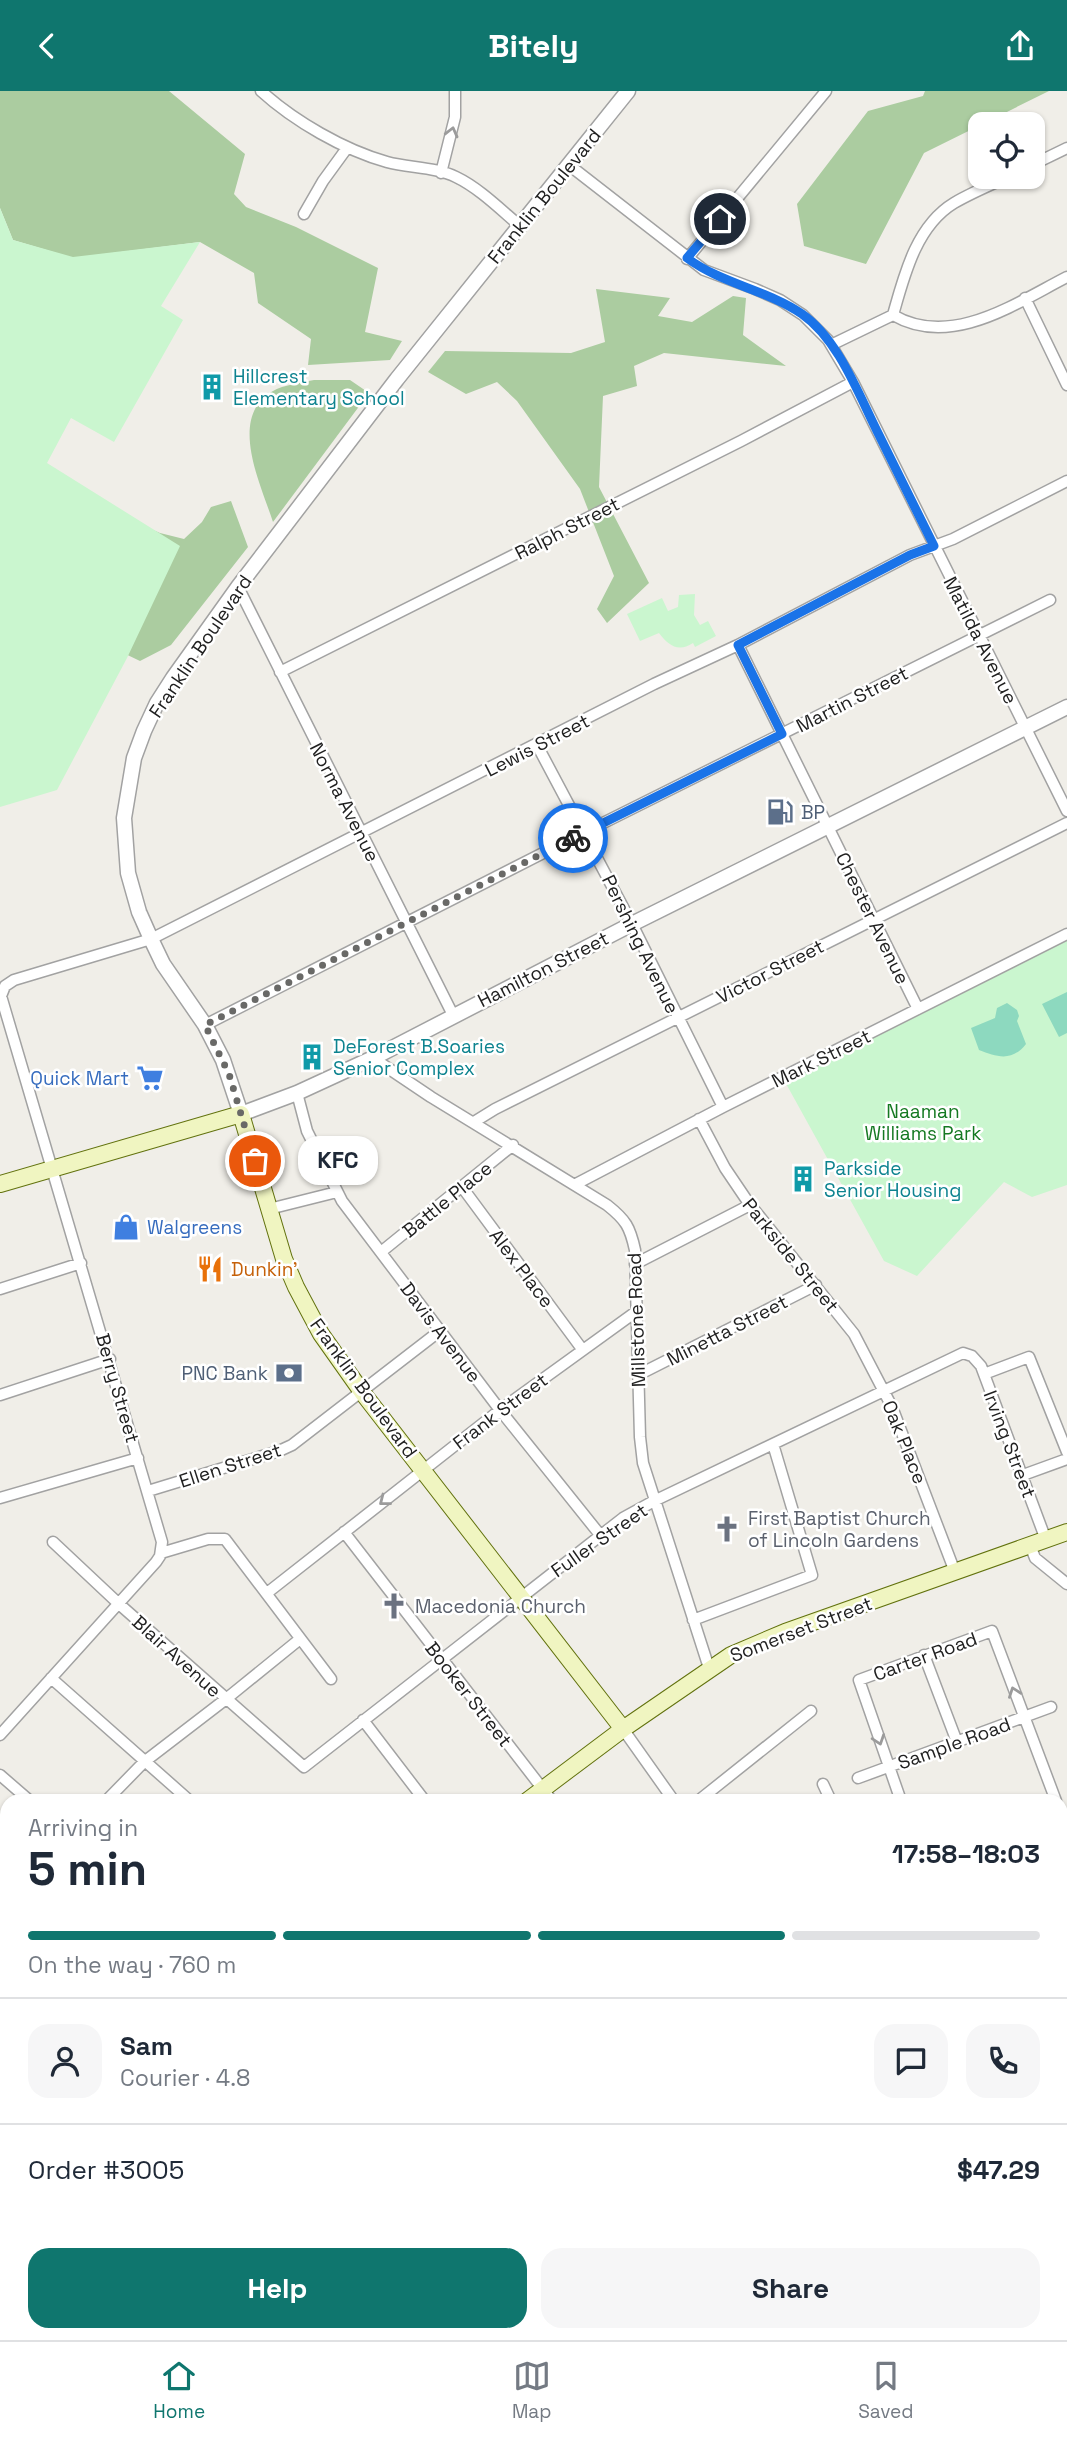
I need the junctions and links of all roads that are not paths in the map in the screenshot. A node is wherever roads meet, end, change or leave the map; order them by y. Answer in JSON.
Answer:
{"nodes":[{"id":1,"x":261,"y":91,"type":"edge"},
{"id":2,"x":455,"y":91,"type":"edge"},
{"id":3,"x":628,"y":91,"type":"edge"},
{"id":4,"x":826,"y":91,"type":"edge"},
{"id":5,"x":347,"y":148,"type":"junction"},
{"id":6,"x":1067,"y":148,"type":"edge"},
{"id":7,"x":1045,"y":159,"type":"edge"},
{"id":8,"x":569,"y":165,"type":"junction"},
{"id":9,"x":441,"y":173,"type":"junction"},
{"id":10,"x":984,"y":189,"type":"edge"},
{"id":11,"x":304,"y":214,"type":"dead end"},
{"id":12,"x":520,"y":226,"type":"junction"},
{"id":13,"x":687,"y":258,"type":"junction"},
{"id":14,"x":1067,"y":277,"type":"edge"},
{"id":15,"x":1025,"y":298,"type":"junction"},
{"id":16,"x":892,"y":315,"type":"junction"},
{"id":17,"x":831,"y":345,"type":"junction"},
{"id":18,"x":853,"y":382,"type":"junction"},
{"id":19,"x":1067,"y":385,"type":"edge"},
{"id":20,"x":1067,"y":481,"type":"edge"},
{"id":21,"x":934,"y":546,"type":"junction"},
{"id":22,"x":238,"y":587,"type":"junction"},
{"id":23,"x":1050,"y":600,"type":"dead end"},
{"id":24,"x":979,"y":635,"type":"junction"},
{"id":25,"x":738,"y":645,"type":"junction"},
{"id":26,"x":280,"y":672,"type":"junction"},
{"id":27,"x":1067,"y":707,"type":"edge"},
{"id":28,"x":1025,"y":727,"type":"junction"},
{"id":29,"x":782,"y":734,"type":"junction"},
{"id":30,"x":537,"y":745,"type":"junction"},
{"id":31,"x":1067,"y":811,"type":"edge"},
{"id":32,"x":1067,"y":823,"type":"edge"},
{"id":33,"x":828,"y":826,"type":"junction"},
{"id":34,"x":584,"y":832,"type":"junction"},
{"id":35,"x":360,"y":834,"type":"junction"},
{"id":36,"x":875,"y":918,"type":"junction"},
{"id":37,"x":407,"y":924,"type":"junction"},
{"id":38,"x":632,"y":924,"type":"junction"},
{"id":39,"x":1067,"y":934,"type":"edge"},
{"id":40,"x":151,"y":939,"type":"junction"},
{"id":41,"x":1,"y":991,"type":"edge"},
{"id":42,"x":918,"y":1009,"type":"junction"},
{"id":43,"x":453,"y":1015,"type":"junction"},
{"id":44,"x":677,"y":1018,"type":"junction"},
{"id":45,"x":205,"y":1025,"type":"junction"},
{"id":46,"x":373,"y":1058,"type":"junction"},
{"id":47,"x":297,"y":1093,"type":"junction"},
{"id":48,"x":723,"y":1107,"type":"junction"},
{"id":49,"x":241,"y":1114,"type":"junction"},
{"id":50,"x":699,"y":1119,"type":"junction"},
{"id":51,"x":474,"y":1122,"type":"junction"},
{"id":52,"x":513,"y":1145,"type":"junction"},
{"id":53,"x":51,"y":1169,"type":"junction"},
{"id":54,"x":0,"y":1184,"type":"edge"},
{"id":55,"x":576,"y":1184,"type":"junction"},
{"id":56,"x":462,"y":1187,"type":"junction"},
{"id":57,"x":337,"y":1192,"type":"junction"},
{"id":58,"x":750,"y":1205,"type":"junction"},
{"id":59,"x":269,"y":1209,"type":"junction"},
{"id":60,"x":381,"y":1252,"type":"junction"},
{"id":61,"x":81,"y":1263,"type":"junction"},
{"id":62,"x":635,"y":1264,"type":"junction"},
{"id":63,"x":816,"y":1285,"type":"junction"},
{"id":64,"x":0,"y":1289,"type":"edge"},
{"id":65,"x":636,"y":1311,"type":"junction"},
{"id":66,"x":441,"y":1330,"type":"junction"},
{"id":67,"x":582,"y":1349,"type":"junction"},
{"id":68,"x":966,"y":1353,"type":"joint"},
{"id":69,"x":110,"y":1359,"type":"junction"},
{"id":70,"x":638,"y":1374,"type":"junction"},
{"id":71,"x":984,"y":1374,"type":"junction"},
{"id":72,"x":884,"y":1390,"type":"junction"},
{"id":73,"x":362,"y":1392,"type":"junction"},
{"id":74,"x":0,"y":1395,"type":"edge"},
{"id":75,"x":500,"y":1410,"type":"junction"},
{"id":76,"x":773,"y":1444,"type":"junction"},
{"id":77,"x":1067,"y":1452,"type":"edge"},
{"id":78,"x":138,"y":1458,"type":"junction"},
{"id":79,"x":1067,"y":1459,"type":"edge"},
{"id":80,"x":423,"y":1470,"type":"junction"},
{"id":81,"x":1023,"y":1475,"type":"junction"},
{"id":82,"x":148,"y":1491,"type":"junction"},
{"id":83,"x":0,"y":1498,"type":"edge"},
{"id":84,"x":654,"y":1501,"type":"junction"},
{"id":85,"x":344,"y":1532,"type":"junction"},
{"id":86,"x":1067,"y":1532,"type":"edge"},
{"id":87,"x":601,"y":1535,"type":"junction"},
{"id":88,"x":53,"y":1542,"type":"dead end"},
{"id":89,"x":1038,"y":1542,"type":"junction"},
{"id":90,"x":161,"y":1553,"type":"junction"},
{"id":91,"x":955,"y":1572,"type":"junction"},
{"id":92,"x":1067,"y":1584,"type":"edge"},
{"id":93,"x":267,"y":1593,"type":"junction"},
{"id":94,"x":521,"y":1597,"type":"junction"},
{"id":95,"x":119,"y":1604,"type":"junction"},
{"id":96,"x":693,"y":1620,"type":"junction"},
{"id":97,"x":300,"y":1639,"type":"junction"},
{"id":98,"x":924,"y":1655,"type":"junction"},
{"id":99,"x":441,"y":1658,"type":"junction"},
{"id":100,"x":709,"y":1668,"type":"junction"},
{"id":101,"x":51,"y":1678,"type":"junction"},
{"id":102,"x":331,"y":1679,"type":"dead end"},
{"id":103,"x":226,"y":1699,"type":"junction"},
{"id":104,"x":1051,"y":1707,"type":"dead end"},
{"id":105,"x":811,"y":1711,"type":"dead end"},
{"id":106,"x":1024,"y":1718,"type":"junction"},
{"id":107,"x":363,"y":1720,"type":"junction"},
{"id":108,"x":623,"y":1729,"type":"junction"},
{"id":109,"x":0,"y":1735,"type":"edge"},
{"id":110,"x":957,"y":1742,"type":"junction"},
{"id":111,"x":144,"y":1762,"type":"junction"},
{"id":112,"x":304,"y":1767,"type":"joint"},
{"id":113,"x":888,"y":1767,"type":"junction"},
{"id":114,"x":0,"y":1775,"type":"edge"},
{"id":115,"x":858,"y":1778,"type":"dead end"},
{"id":116,"x":822,"y":1784,"type":"dead end"},
{"id":117,"x":22,"y":1794,"type":"edge"},
{"id":118,"x":113,"y":1794,"type":"edge"},
{"id":119,"x":178,"y":1794,"type":"edge"},
{"id":120,"x":420,"y":1794,"type":"edge"},
{"id":121,"x":547,"y":1794,"type":"edge"},
{"id":122,"x":549,"y":1794,"type":"edge"},
{"id":123,"x":669,"y":1794,"type":"edge"},
{"id":124,"x":707,"y":1794,"type":"edge"},
{"id":125,"x":827,"y":1794,"type":"edge"},
{"id":126,"x":898,"y":1794,"type":"edge"},
{"id":127,"x":1053,"y":1794,"type":"edge"}],
"edges":[{"from":1,"to":5,"type":"street"},
{"from":9,"to":2,"type":"street","one_way":true},
{"from":3,"to":8,"type":"street","name":"Franklin Boulevard"},
{"from":4,"to":13,"type":"street"},
{"from":5,"to":9,"type":"street"},
{"from":5,"to":11,"type":"street"},
{"from":6,"to":7,"type":"street"},
{"from":8,"to":12,"type":"street","name":"Franklin Boulevard"},
{"from":8,"to":13,"type":"street","name":"Matilda Avenue"},
{"from":9,"to":12,"type":"street"},
{"from":10,"to":16,"type":"street"},
{"from":12,"to":22,"type":"street","name":"Franklin Boulevard"},
{"from":13,"to":17,"type":"street","name":"Matilda Avenue"},
{"from":14,"to":15,"type":"street"},
{"from":15,"to":16,"type":"street"},
{"from":15,"to":19,"type":"street"},
{"from":16,"to":17,"type":"street"},
{"from":17,"to":18,"type":"street","name":"Matilda Avenue"},
{"from":18,"to":21,"type":"street","name":"Matilda Avenue"},
{"from":18,"to":26,"type":"street","name":"Ralph Street"},
{"from":20,"to":21,"type":"street","name":"Lewis Street"},
{"from":21,"to":24,"type":"street","name":"Matilda Avenue"},
{"from":21,"to":25,"type":"street","name":"Lewis Street"},
{"from":22,"to":26,"type":"street","name":"Norma Avenue"},
{"from":22,"to":40,"type":"street","name":"Franklin Boulevard"},
{"from":23,"to":24,"type":"street","name":"Martin Street"},
{"from":24,"to":28,"type":"street","name":"Matilda Avenue"},
{"from":24,"to":29,"type":"street","name":"Martin Street"},
{"from":25,"to":29,"type":"street","name":"Chester Avenue"},
{"from":25,"to":30,"type":"street","name":"Lewis Street"},
{"from":26,"to":35,"type":"street","name":"Norma Avenue"},
{"from":27,"to":28,"type":"street","name":"Hamilton Street"},
{"from":28,"to":31,"type":"street","name":"Matilda Avenue"},
{"from":28,"to":33,"type":"street","name":"Hamilton Street"},
{"from":29,"to":33,"type":"street","name":"Chester Avenue"},
{"from":29,"to":34,"type":"street","name":"Martin Street"},
{"from":30,"to":34,"type":"street","name":"Pershing Avenue"},
{"from":30,"to":35,"type":"street","name":"Lewis Street"},
{"from":32,"to":36,"type":"street","name":"Victor Street"},
{"from":33,"to":36,"type":"street","name":"Chester Avenue"},
{"from":33,"to":38,"type":"street","name":"Hamilton Street"},
{"from":34,"to":37,"type":"street","name":"Martin Street"},
{"from":34,"to":38,"type":"street","name":"Pershing Avenue"},
{"from":35,"to":37,"type":"street","name":"Norma Avenue"},
{"from":35,"to":40,"type":"street","name":"Lewis Street"},
{"from":36,"to":42,"type":"street","name":"Chester Avenue"},
{"from":36,"to":44,"type":"street","name":"Victor Street"},
{"from":37,"to":43,"type":"street","name":"Norma Avenue"},
{"from":37,"to":45,"type":"street","name":"Martin Street"},
{"from":38,"to":43,"type":"street","name":"Hamilton Street"},
{"from":38,"to":44,"type":"street","name":"Pershing Avenue"},
{"from":39,"to":42,"type":"street","name":"Mark Street"},
{"from":40,"to":41,"type":"street","name":"Lewis Street"},
{"from":40,"to":45,"type":"street","name":"Franklin Boulevard"},
{"from":41,"to":53,"type":"street","name":"Berry Street"},
{"from":42,"to":48,"type":"street","name":"Mark Street"},
{"from":43,"to":46,"type":"street","name":"Hamilton Street"},
{"from":44,"to":48,"type":"street","name":"Pershing Avenue"},
{"from":44,"to":51,"type":"street","name":"Victor Street"},
{"from":45,"to":49,"type":"street","name":"Franklin Boulevard"},
{"from":46,"to":47,"type":"street","name":"Hamilton Street"},
{"from":46,"to":51,"type":"street","name":"Millstone Road"},
{"from":47,"to":49,"type":"street","name":"Hamilton Street"},
{"from":47,"to":57,"type":"street","name":"Davis Avenue"},
{"from":48,"to":50,"type":"street","name":"Mark Street"},
{"from":49,"to":53,"type":"main road","name":"Hamilton Street"},
{"from":49,"to":59,"type":"main road","name":"Franklin Boulevard"},
{"from":50,"to":55,"type":"street","name":"Mark Street"},
{"from":50,"to":58,"type":"street","name":"Parkside Street"},
{"from":51,"to":52,"type":"street","name":"Millstone Road"},
{"from":52,"to":55,"type":"street","name":"Millstone Road"},
{"from":52,"to":56,"type":"street","name":"Battle Place"},
{"from":53,"to":54,"type":"main road","name":"Hamilton Street"},
{"from":53,"to":61,"type":"street","name":"Berry Street"},
{"from":55,"to":62,"type":"street","name":"Millstone Road"},
{"from":56,"to":60,"type":"street","name":"Battle Place"},
{"from":56,"to":67,"type":"street","name":"Alex Place"},
{"from":57,"to":59,"type":"street"},
{"from":57,"to":60,"type":"street","name":"Davis Avenue"},
{"from":58,"to":62,"type":"street"},
{"from":58,"to":63,"type":"street","name":"Parkside Street"},
{"from":59,"to":73,"type":"main road","name":"Franklin Boulevard"},
{"from":60,"to":66,"type":"street","name":"Davis Avenue"},
{"from":61,"to":64,"type":"street"},
{"from":61,"to":69,"type":"street","name":"Berry Street"},
{"from":62,"to":65,"type":"street","name":"Millstone Road"},
{"from":63,"to":70,"type":"street","name":"Minetta Street"},
{"from":63,"to":72,"type":"street","name":"Parkside Street"},
{"from":65,"to":67,"type":"street","name":"Frank Street"},
{"from":65,"to":70,"type":"street","name":"Millstone Road"},
{"from":66,"to":73,"type":"street","name":"Ellen Street"},
{"from":66,"to":75,"type":"street","name":"Davis Avenue"},
{"from":67,"to":75,"type":"street","name":"Frank Street"},
{"from":68,"to":71,"type":"street","name":"Irving Street"},
{"from":68,"to":72,"type":"street","name":"Fuller Street"},
{"from":69,"to":74,"type":"street"},
{"from":69,"to":78,"type":"street","name":"Berry Street"},
{"from":70,"to":84,"type":"street","name":"Millstone Road"},
{"from":71,"to":77,"type":"street"},
{"from":71,"to":81,"type":"street","name":"Irving Street"},
{"from":72,"to":76,"type":"street","name":"Fuller Street"},
{"from":72,"to":91,"type":"street","name":"Oak Place"},
{"from":73,"to":80,"type":"main road","name":"Franklin Boulevard"},
{"from":73,"to":82,"type":"street","name":"Ellen Street"},
{"from":75,"to":80,"type":"street","name":"Frank Street"},
{"from":75,"to":87,"type":"street","name":"Davis Avenue"},
{"from":76,"to":84,"type":"street","name":"Fuller Street"},
{"from":76,"to":96,"type":"street"},
{"from":78,"to":82,"type":"street","name":"Berry Street"},
{"from":78,"to":83,"type":"street"},
{"from":79,"to":81,"type":"street"},
{"from":80,"to":85,"type":"street","name":"Frank Street","one_way":true},
{"from":80,"to":94,"type":"main road","name":"Franklin Boulevard"},
{"from":81,"to":89,"type":"street","name":"Irving Street"},
{"from":82,"to":90,"type":"street","name":"Berry Street"},
{"from":84,"to":87,"type":"street","name":"Fuller Street"},
{"from":84,"to":96,"type":"street","name":"Millstone Road"},
{"from":85,"to":93,"type":"street","name":"Frank Street"},
{"from":85,"to":99,"type":"street","name":"Booker Street"},
{"from":86,"to":89,"type":"main road","name":"Somerset Street"},
{"from":87,"to":94,"type":"street","name":"Fuller Street"},
{"from":88,"to":95,"type":"street","name":"Blair Avenue"},
{"from":89,"to":91,"type":"main road","name":"Somerset Street"},
{"from":89,"to":92,"type":"street","name":"Irving Street"},
{"from":90,"to":93,"type":"street"},
{"from":90,"to":95,"type":"street"},
{"from":91,"to":100,"type":"main road","name":"Somerset Street"},
{"from":93,"to":97,"type":"street"},
{"from":94,"to":99,"type":"street","name":"Fuller Street"},
{"from":94,"to":108,"type":"main road","name":"Franklin Boulevard"},
{"from":95,"to":101,"type":"street"},
{"from":95,"to":103,"type":"street","name":"Blair Avenue"},
{"from":96,"to":100,"type":"street","name":"Millstone Road"},
{"from":97,"to":102,"type":"street"},
{"from":97,"to":103,"type":"street"},
{"from":106,"to":98,"type":"street","name":"Carter Road","one_way":true},
{"from":98,"to":110,"type":"street"},
{"from":98,"to":113,"type":"street","name":"Carter Road","one_way":true},
{"from":99,"to":107,"type":"street","name":"Fuller Street"},
{"from":99,"to":121,"type":"street","name":"Booker Street"},
{"from":100,"to":108,"type":"main road","name":"Somerset Street"},
{"from":101,"to":109,"type":"street"},
{"from":101,"to":111,"type":"street"},
{"from":103,"to":111,"type":"street"},
{"from":103,"to":112,"type":"street","name":"Blair Avenue"},
{"from":104,"to":106,"type":"street","name":"Sample Road"},
{"from":105,"to":124,"type":"street"},
{"from":106,"to":110,"type":"street","name":"Sample Road"},
{"from":106,"to":127,"type":"street"},
{"from":107,"to":112,"type":"street","name":"Fuller Street"},
{"from":107,"to":120,"type":"street"},
{"from":108,"to":122,"type":"main road","name":"Somerset Street"},
{"from":108,"to":123,"type":"street"},
{"from":110,"to":113,"type":"street","name":"Sample Road"},
{"from":111,"to":118,"type":"street"},
{"from":111,"to":119,"type":"street"},
{"from":113,"to":115,"type":"street","name":"Sample Road"},
{"from":113,"to":126,"type":"street"},
{"from":114,"to":117,"type":"street"},
{"from":116,"to":125,"type":"street"}]}
